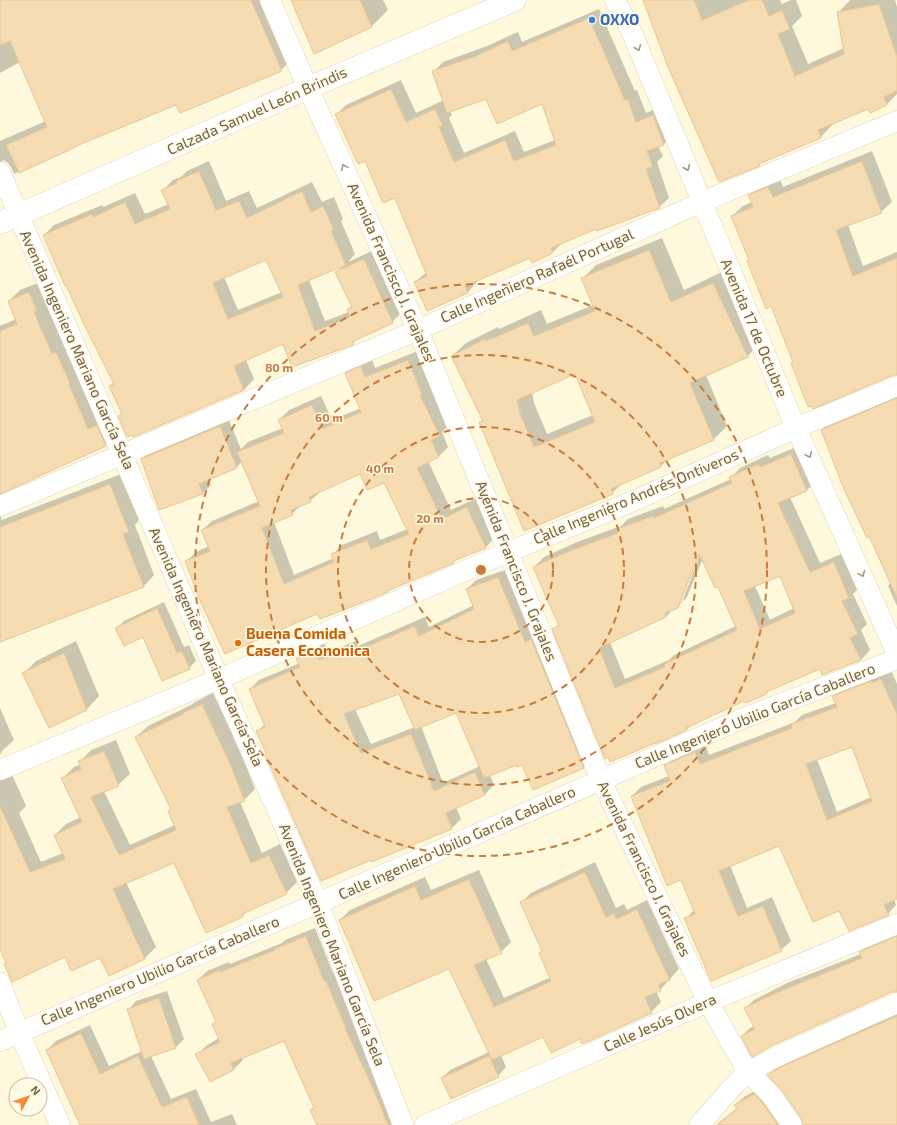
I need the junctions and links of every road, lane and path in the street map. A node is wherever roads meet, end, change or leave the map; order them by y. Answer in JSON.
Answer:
{"nodes":[{"id":1,"x":270,"y":0,"type":"edge"},
{"id":2,"x":515,"y":0,"type":"edge"},
{"id":3,"x":615,"y":0,"type":"edge"},
{"id":4,"x":308,"y":88,"type":"junction"},
{"id":5,"x":897,"y":121,"type":"edge"},
{"id":6,"x":0,"y":172,"type":"edge"},
{"id":7,"x":702,"y":202,"type":"junction"},
{"id":8,"x":9,"y":220,"type":"edge"},
{"id":9,"x":418,"y":330,"type":"junction"},
{"id":10,"x":897,"y":386,"type":"edge"},
{"id":11,"x":796,"y":428,"type":"junction"},
{"id":12,"x":122,"y":454,"type":"junction"},
{"id":13,"x":0,"y":506,"type":"edge"},
{"id":14,"x":508,"y":552,"type":"junction"},
{"id":15,"x":897,"y":654,"type":"edge"},
{"id":16,"x":897,"y":659,"type":"edge"},
{"id":17,"x":220,"y":679,"type":"junction"},
{"id":18,"x":0,"y":770,"type":"edge"},
{"id":19,"x":601,"y":780,"type":"junction"},
{"id":20,"x":318,"y":903,"type":"junction"},
{"id":21,"x":897,"y":924,"type":"edge"},
{"id":22,"x":0,"y":983,"type":"edge"},
{"id":23,"x":708,"y":1002,"type":"junction"},
{"id":24,"x":897,"y":1003,"type":"edge"},
{"id":25,"x":19,"y":1032,"type":"junction"},
{"id":26,"x":0,"y":1040,"type":"edge"},
{"id":27,"x":748,"y":1072,"type":"junction"},
{"id":28,"x":60,"y":1125,"type":"edge"},
{"id":29,"x":403,"y":1125,"type":"edge"},
{"id":30,"x":425,"y":1125,"type":"edge"},
{"id":31,"x":699,"y":1125,"type":"edge"},
{"id":32,"x":792,"y":1125,"type":"edge"}],
"edges":[{"from":1,"to":4,"type":"street","name":"Avenida Francisco J. Grajales"},
{"from":2,"to":4,"type":"street","name":"Calzada Samuel León Brindis"},
{"from":3,"to":7,"type":"street","name":"Avenida 17 de Octubre","one_way":true},
{"from":4,"to":8,"type":"street","name":"Calzada Samuel León Brindis"},
{"from":9,"to":4,"type":"street","name":"Avenida Francisco J. Grajales","one_way":true},
{"from":5,"to":7,"type":"street","name":"Calle Ingeniero Rafaél Portugal"},
{"from":6,"to":8,"type":"street","name":"Avenida Ingeniero Mariano García Sela"},
{"from":7,"to":9,"type":"street","name":"Calle Ingeniero Rafaél Portugal"},
{"from":7,"to":11,"type":"street","name":"Avenida 17 de Octubre"},
{"from":8,"to":12,"type":"street","name":"Avenida Ingeniero Mariano García Sela"},
{"from":9,"to":12,"type":"street","name":"Calle Ingeniero Rafaél Portugal"},
{"from":9,"to":14,"type":"street","name":"Avenida Francisco J. Grajales"},
{"from":10,"to":11,"type":"street","name":"Calle Ingeniero Andrés Ontiveros"},
{"from":11,"to":14,"type":"street","name":"Calle Ingeniero Andrés Ontiveros"},
{"from":11,"to":15,"type":"street","name":"Avenida 17 de Octubre","one_way":true},
{"from":12,"to":13,"type":"street","name":"Calle Ingeniero Rafaél Portugal"},
{"from":12,"to":17,"type":"street","name":"Avenida Ingeniero Mariano García Sela"},
{"from":14,"to":17,"type":"street","name":"Calle Ingeniero Andrés Ontiveros"},
{"from":14,"to":19,"type":"street","name":"Avenida Francisco J. Grajales"},
{"from":16,"to":19,"type":"street","name":"Calle Ingeniero Ubilio García Caballero"},
{"from":17,"to":18,"type":"street","name":"Calle Ingeniero Andrés Ontiveros"},
{"from":17,"to":20,"type":"street","name":"Avenida Ingeniero Mariano García Sela"},
{"from":19,"to":20,"type":"street","name":"Calle Ingeniero Ubilio García Caballero"},
{"from":19,"to":23,"type":"street","name":"Avenida Francisco J. Grajales"},
{"from":20,"to":25,"type":"street","name":"Calle Ingeniero Ubilio García Caballero"},
{"from":20,"to":29,"type":"street","name":"Avenida Ingeniero Mariano García Sela"},
{"from":21,"to":23,"type":"street","name":"Calle Jesús Olvera"},
{"from":22,"to":25,"type":"street"},
{"from":23,"to":27,"type":"street","name":"Avenida Francisco J. Grajales"},
{"from":23,"to":30,"type":"street","name":"Calle Jesús Olvera"},
{"from":24,"to":27,"type":"street"},
{"from":25,"to":26,"type":"street","name":"Calle Ingeniero Ubilio García Caballero"},
{"from":25,"to":28,"type":"street"},
{"from":27,"to":31,"type":"street"},
{"from":27,"to":32,"type":"street","name":"Avenida Francisco J. Grajales"}]}
